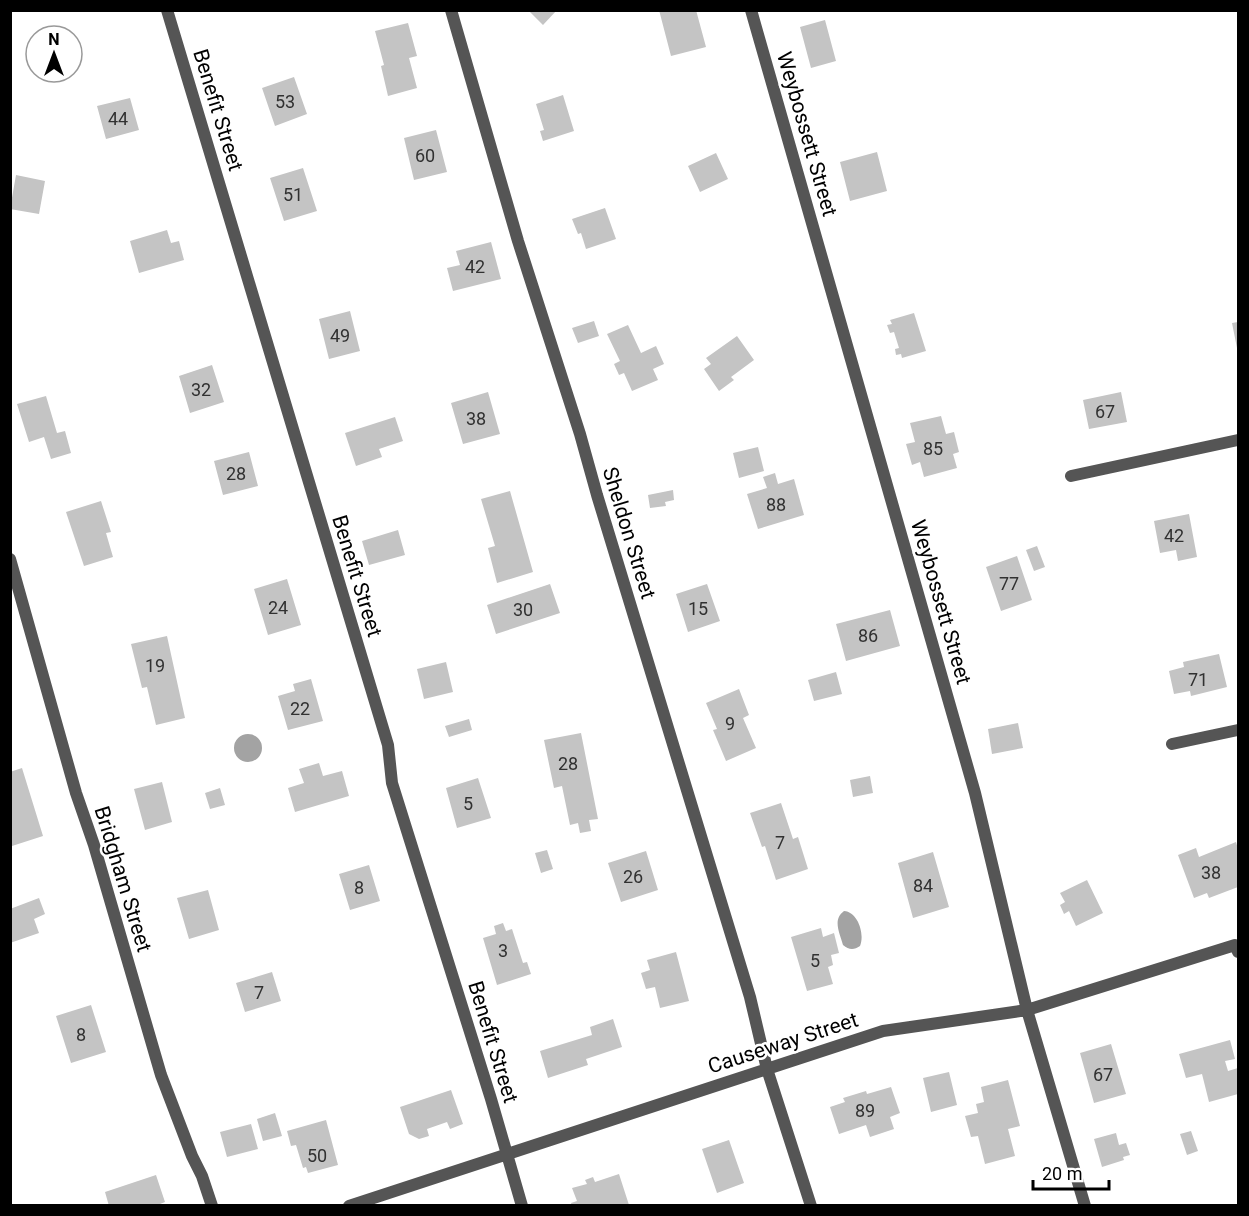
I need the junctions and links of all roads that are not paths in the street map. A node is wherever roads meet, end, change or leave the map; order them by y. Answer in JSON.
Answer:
{"nodes":[{"id":1,"x":167,"y":10,"type":"edge"},
{"id":2,"x":451,"y":10,"type":"edge"},
{"id":3,"x":751,"y":10,"type":"edge"},
{"id":4,"x":1239,"y":440,"type":"edge"},
{"id":5,"x":1071,"y":476,"type":"dead end"},
{"id":6,"x":10,"y":559,"type":"edge"},
{"id":7,"x":1239,"y":730,"type":"edge"},
{"id":8,"x":1172,"y":744,"type":"dead end"},
{"id":9,"x":1237,"y":948,"type":"edge"},
{"id":10,"x":1027,"y":1010,"type":"junction"},
{"id":11,"x":767,"y":1069,"type":"junction"},
{"id":12,"x":506,"y":1153,"type":"junction"},
{"id":13,"x":212,"y":1206,"type":"edge"},
{"id":14,"x":349,"y":1206,"type":"edge"},
{"id":15,"x":522,"y":1206,"type":"edge"},
{"id":16,"x":811,"y":1206,"type":"edge"},
{"id":17,"x":1085,"y":1206,"type":"edge"}],
"edges":[{"from":1,"to":12,"type":"street","name":"Benefit Street"},
{"from":2,"to":11,"type":"street","name":"Sheldon Street"},
{"from":3,"to":10,"type":"street","name":"Weybossett Street"},
{"from":4,"to":5,"type":"street"},
{"from":6,"to":13,"type":"street","name":"Bridgham Street"},
{"from":7,"to":8,"type":"street"},
{"from":9,"to":10,"type":"street","name":"Causeway Street"},
{"from":10,"to":11,"type":"street","name":"Causeway Street"},
{"from":10,"to":17,"type":"street","name":"Weybossett Street"},
{"from":11,"to":12,"type":"street","name":"Causeway Street"},
{"from":11,"to":16,"type":"street","name":"Sheldon Street"},
{"from":12,"to":14,"type":"street","name":"Causeway Street"},
{"from":12,"to":15,"type":"street","name":"Benefit Street"}]}
